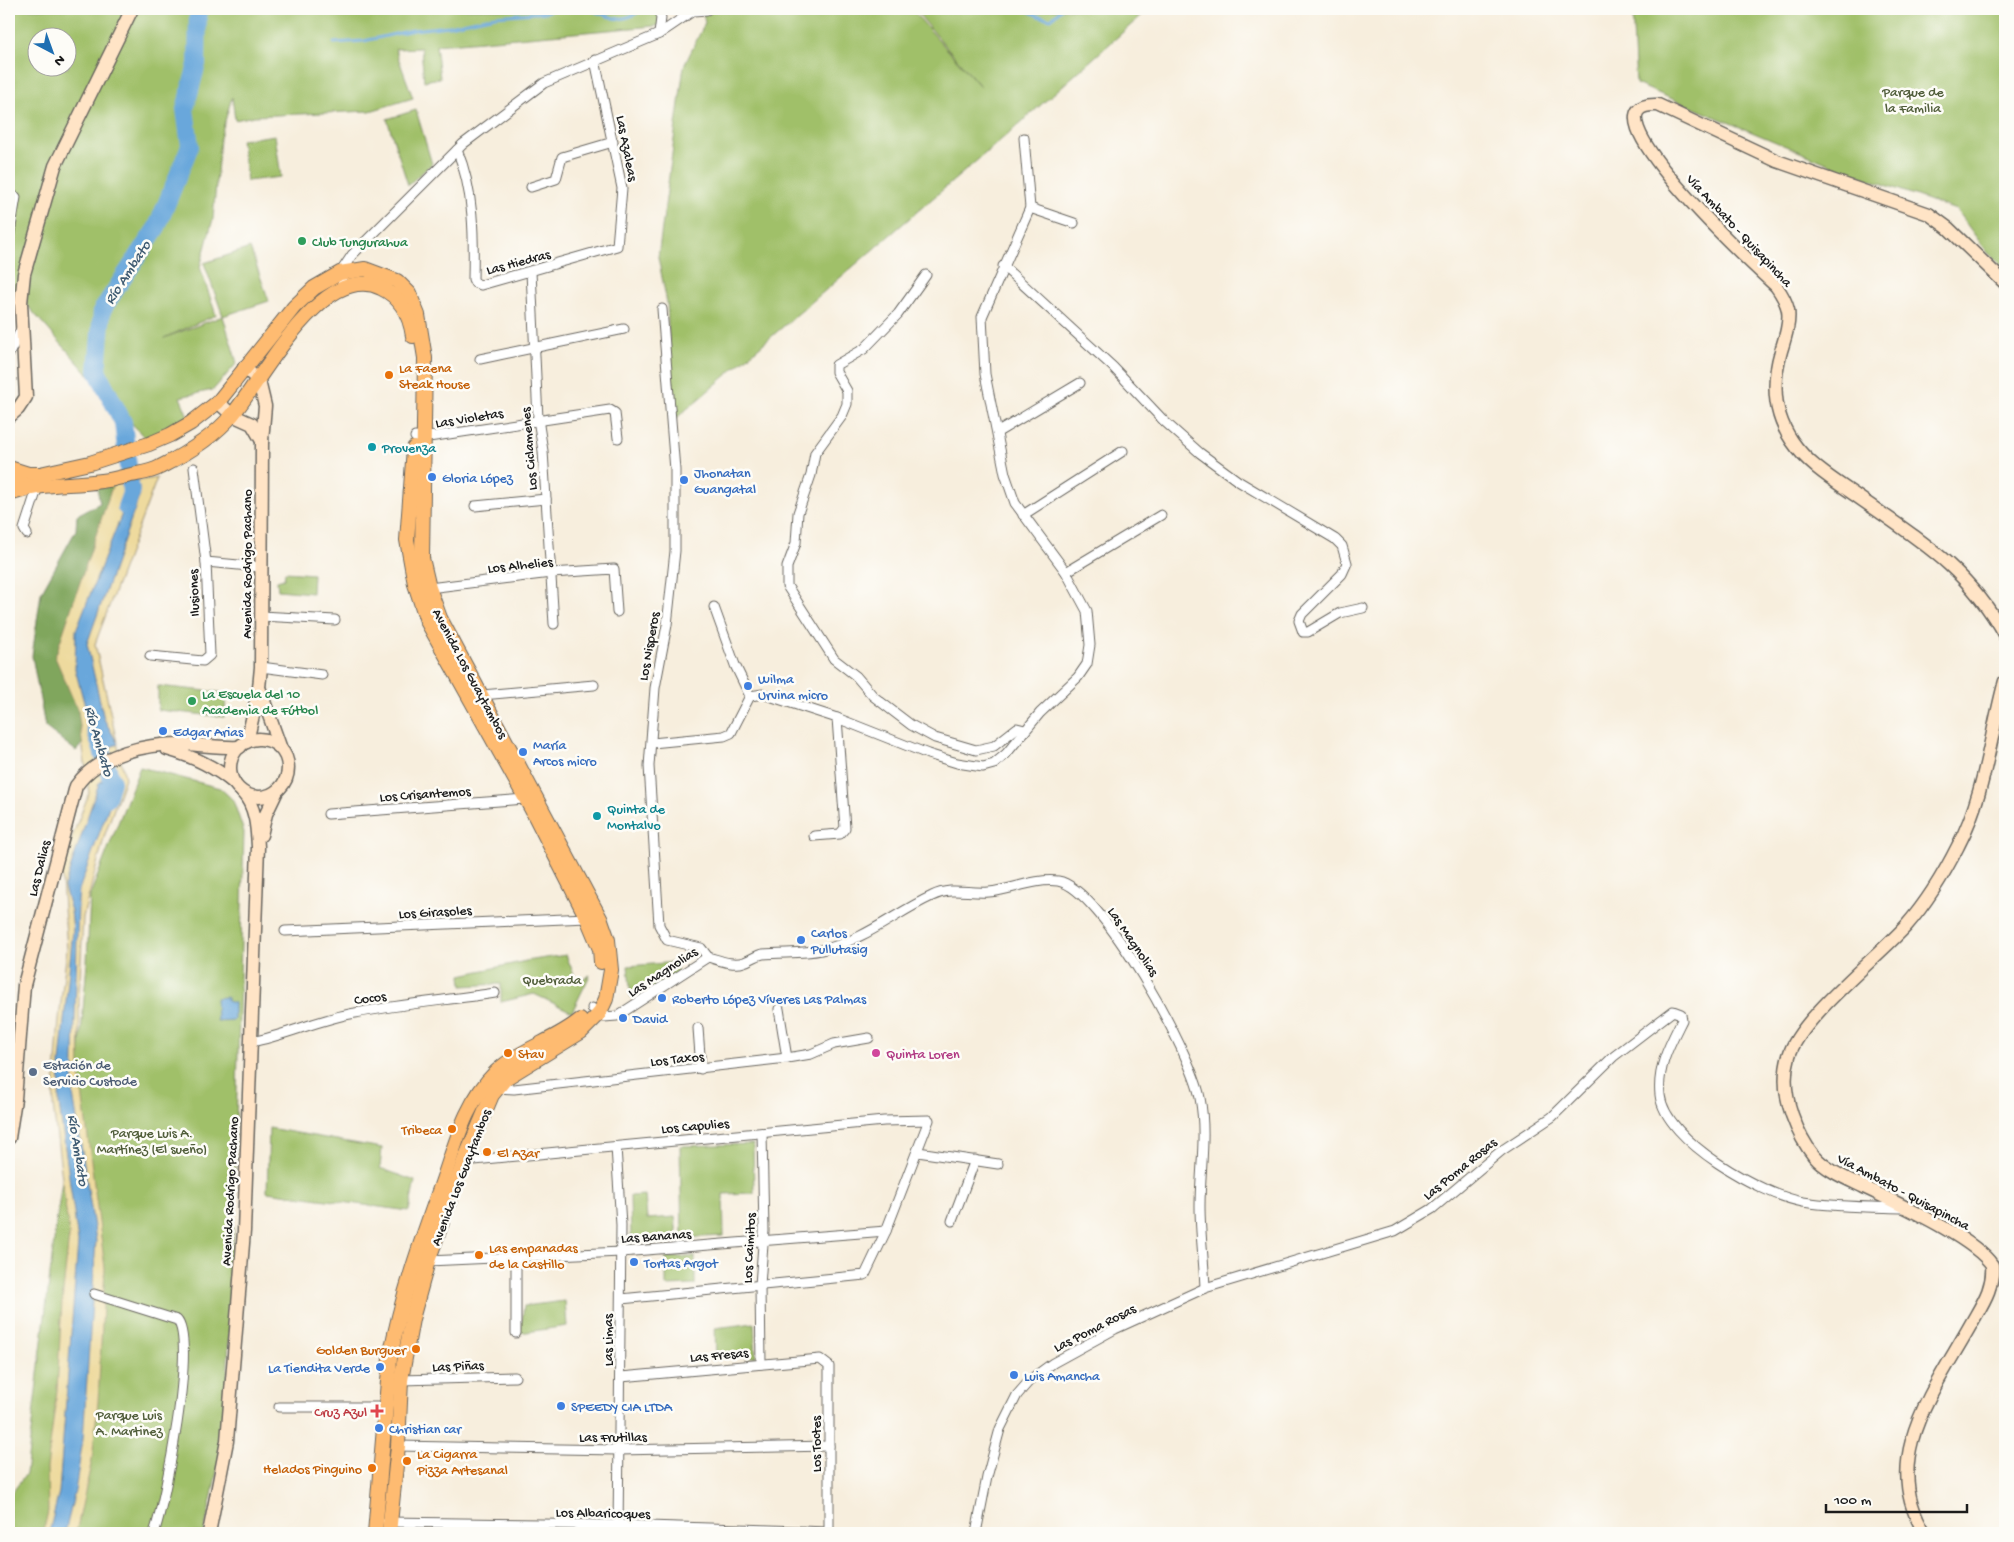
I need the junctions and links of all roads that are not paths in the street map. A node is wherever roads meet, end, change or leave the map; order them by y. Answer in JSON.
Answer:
{"nodes":[{"id":1,"x":132,"y":9,"type":"edge"},
{"id":2,"x":707,"y":10,"type":"dead end"},
{"id":3,"x":660,"y":13,"type":"edge"},
{"id":4,"x":659,"y":34,"type":"junction"},
{"id":5,"x":595,"y":60,"type":"junction"},
{"id":6,"x":1024,"y":138,"type":"dead end"},
{"id":7,"x":613,"y":142,"type":"junction"},
{"id":8,"x":457,"y":150,"type":"junction"},
{"id":9,"x":531,"y":187,"type":"dead end"},
{"id":10,"x":16,"y":198,"type":"dead end"},
{"id":11,"x":1030,"y":208,"type":"junction"},
{"id":12,"x":1074,"y":223,"type":"dead end"},
{"id":13,"x":9,"y":238,"type":"edge"},
{"id":14,"x":619,"y":242,"type":"joint"},
{"id":15,"x":1003,"y":266,"type":"junction"},
{"id":16,"x":530,"y":272,"type":"junction"},
{"id":17,"x":340,"y":273,"type":"junction"},
{"id":18,"x":926,"y":275,"type":"dead end"},
{"id":19,"x":2005,"y":283,"type":"edge"},
{"id":20,"x":344,"y":288,"type":"junction"},
{"id":21,"x":294,"y":307,"type":"junction"},
{"id":22,"x":662,"y":309,"type":"dead end"},
{"id":23,"x":305,"y":317,"type":"junction"},
{"id":24,"x":23,"y":325,"type":"junction"},
{"id":25,"x":624,"y":329,"type":"dead end"},
{"id":26,"x":536,"y":348,"type":"junction"},
{"id":27,"x":9,"y":352,"type":"edge"},
{"id":28,"x":480,"y":359,"type":"dead end"},
{"id":29,"x":244,"y":367,"type":"junction"},
{"id":30,"x":259,"y":381,"type":"junction"},
{"id":31,"x":1080,"y":383,"type":"dead end"},
{"id":32,"x":218,"y":402,"type":"junction"},
{"id":33,"x":232,"y":415,"type":"junction"},
{"id":34,"x":9,"y":417,"type":"edge"},
{"id":35,"x":538,"y":419,"type":"junction"},
{"id":36,"x":998,"y":432,"type":"junction"},
{"id":37,"x":418,"y":438,"type":"junction"},
{"id":38,"x":618,"y":438,"type":"dead end"},
{"id":39,"x":262,"y":441,"type":"junction"},
{"id":40,"x":1123,"y":451,"type":"dead end"},
{"id":41,"x":9,"y":468,"type":"edge"},
{"id":42,"x":194,"y":468,"type":"dead end"},
{"id":43,"x":9,"y":480,"type":"edge"},
{"id":44,"x":35,"y":486,"type":"junction"},
{"id":45,"x":9,"y":494,"type":"edge"},
{"id":46,"x":546,"y":500,"type":"junction"},
{"id":47,"x":475,"y":506,"type":"dead end"},
{"id":48,"x":1023,"y":515,"type":"junction"},
{"id":49,"x":1161,"y":515,"type":"dead end"},
{"id":50,"x":27,"y":534,"type":"dead end"},
{"id":51,"x":206,"y":562,"type":"junction"},
{"id":52,"x":260,"y":567,"type":"junction"},
{"id":53,"x":1066,"y":572,"type":"junction"},
{"id":54,"x":551,"y":573,"type":"junction"},
{"id":55,"x":429,"y":588,"type":"junction"},
{"id":56,"x":714,"y":607,"type":"dead end"},
{"id":57,"x":1363,"y":608,"type":"dead end"},
{"id":58,"x":617,"y":612,"type":"dead end"},
{"id":59,"x":260,"y":616,"type":"junction"},
{"id":60,"x":335,"y":620,"type":"dead end"},
{"id":61,"x":554,"y":624,"type":"dead end"},
{"id":62,"x":2005,"y":636,"type":"edge"},
{"id":63,"x":150,"y":656,"type":"dead end"},
{"id":64,"x":261,"y":667,"type":"junction"},
{"id":65,"x":322,"y":675,"type":"dead end"},
{"id":66,"x":2005,"y":681,"type":"edge"},
{"id":67,"x":594,"y":686,"type":"dead end"},
{"id":68,"x":259,"y":688,"type":"junction"},
{"id":69,"x":482,"y":695,"type":"junction"},
{"id":70,"x":750,"y":696,"type":"junction"},
{"id":71,"x":837,"y":718,"type":"junction"},
{"id":72,"x":1025,"y":730,"type":"junction"},
{"id":73,"x":652,"y":744,"type":"junction"},
{"id":74,"x":244,"y":745,"type":"junction"},
{"id":75,"x":157,"y":746,"type":"junction"},
{"id":76,"x":281,"y":749,"type":"junction"},
{"id":77,"x":238,"y":787,"type":"junction"},
{"id":78,"x":277,"y":791,"type":"junction"},
{"id":79,"x":532,"y":804,"type":"junction"},
{"id":80,"x":328,"y":814,"type":"dead end"},
{"id":81,"x":814,"y":836,"type":"dead end"},
{"id":82,"x":258,"y":848,"type":"junction"},
{"id":83,"x":587,"y":918,"type":"junction"},
{"id":84,"x":285,"y":931,"type":"dead end"},
{"id":85,"x":708,"y":957,"type":"junction"},
{"id":86,"x":606,"y":969,"type":"junction"},
{"id":87,"x":496,"y":993,"type":"dead end"},
{"id":88,"x":779,"y":1009,"type":"dead end"},
{"id":89,"x":595,"y":1011,"type":"junction"},
{"id":90,"x":698,"y":1028,"type":"dead end"},
{"id":91,"x":869,"y":1038,"type":"dead end"},
{"id":92,"x":251,"y":1042,"type":"junction"},
{"id":93,"x":786,"y":1058,"type":"junction"},
{"id":94,"x":701,"y":1069,"type":"junction"},
{"id":95,"x":494,"y":1083,"type":"junction"},
{"id":96,"x":762,"y":1133,"type":"junction"},
{"id":97,"x":9,"y":1138,"type":"edge"},
{"id":98,"x":616,"y":1147,"type":"junction"},
{"id":99,"x":918,"y":1152,"type":"junction"},
{"id":100,"x":974,"y":1160,"type":"junction"},
{"id":101,"x":464,"y":1162,"type":"junction"},
{"id":102,"x":998,"y":1164,"type":"dead end"},
{"id":103,"x":1907,"y":1208,"type":"junction"},
{"id":104,"x":952,"y":1221,"type":"dead end"},
{"id":105,"x":886,"y":1231,"type":"junction"},
{"id":106,"x":764,"y":1241,"type":"junction"},
{"id":107,"x":621,"y":1252,"type":"junction"},
{"id":108,"x":516,"y":1257,"type":"junction"},
{"id":109,"x":428,"y":1261,"type":"junction"},
{"id":110,"x":760,"y":1285,"type":"junction"},
{"id":111,"x":1205,"y":1288,"type":"junction"},
{"id":112,"x":94,"y":1294,"type":"dead end"},
{"id":113,"x":621,"y":1299,"type":"junction"},
{"id":114,"x":516,"y":1333,"type":"dead end"},
{"id":115,"x":820,"y":1359,"type":"joint"},
{"id":116,"x":762,"y":1364,"type":"junction"},
{"id":117,"x":515,"y":1377,"type":"dead end"},
{"id":118,"x":621,"y":1377,"type":"junction"},
{"id":119,"x":401,"y":1380,"type":"junction"},
{"id":120,"x":279,"y":1407,"type":"dead end"},
{"id":121,"x":386,"y":1407,"type":"junction"},
{"id":122,"x":398,"y":1446,"type":"junction"},
{"id":123,"x":829,"y":1446,"type":"junction"},
{"id":124,"x":618,"y":1450,"type":"junction"},
{"id":125,"x":383,"y":1528,"type":"edge"},
{"id":126,"x":618,"y":1529,"type":"edge"},
{"id":127,"x":154,"y":1533,"type":"edge"},
{"id":128,"x":209,"y":1533,"type":"edge"},
{"id":129,"x":829,"y":1533,"type":"edge"},
{"id":130,"x":976,"y":1533,"type":"edge"},
{"id":131,"x":1924,"y":1533,"type":"edge"}],
"edges":[{"from":1,"to":24,"type":"street"},
{"from":2,"to":4,"type":"street"},
{"from":3,"to":4,"type":"street"},
{"from":4,"to":5,"type":"street"},
{"from":5,"to":7,"type":"street","name":"Las Azaleas"},
{"from":5,"to":8,"type":"street"},
{"from":6,"to":11,"type":"street"},
{"from":7,"to":9,"type":"street"},
{"from":7,"to":14,"type":"street","name":"Las Azaleas"},
{"from":8,"to":16,"type":"street","name":"Las Hiedras"},
{"from":8,"to":17,"type":"street"},
{"from":10,"to":13,"type":"street"},
{"from":11,"to":12,"type":"street"},
{"from":11,"to":15,"type":"street"},
{"from":14,"to":16,"type":"street","name":"Las Hiedras"},
{"from":15,"to":36,"type":"street"},
{"from":15,"to":57,"type":"street"},
{"from":16,"to":26,"type":"street","name":"Los Ciclamenes"},
{"from":17,"to":20,"type":"street"},
{"from":17,"to":21,"type":"main road","name":"Avenida Los Guaytambos"},
{"from":17,"to":37,"type":"main road","name":"Avenida Los Guaytambos"},
{"from":18,"to":72,"type":"street"},
{"from":19,"to":62,"type":"street","name":"Vía Ambato - Quisapincha"},
{"from":20,"to":23,"type":"main road","name":"Avenida Los Guaytambos"},
{"from":20,"to":37,"type":"main road","name":"Avenida Los Guaytambos"},
{"from":21,"to":23,"type":"main road"},
{"from":21,"to":29,"type":"main road","name":"Avenida Los Guaytambos"},
{"from":22,"to":73,"type":"street","name":"Los Nisperos"},
{"from":23,"to":30,"type":"main road","name":"Avenida Los Guaytambos"},
{"from":24,"to":27,"type":"street"},
{"from":24,"to":34,"type":"street"},
{"from":25,"to":26,"type":"street"},
{"from":26,"to":28,"type":"street"},
{"from":26,"to":35,"type":"street","name":"Los Ciclamenes"},
{"from":29,"to":30,"type":"street"},
{"from":29,"to":32,"type":"main road","name":"Avenida Los Guaytambos"},
{"from":30,"to":33,"type":"main road","name":"Avenida Los Guaytambos"},
{"from":30,"to":39,"type":"street","name":"Avenida Rodrigo Pachano"},
{"from":31,"to":36,"type":"street"},
{"from":32,"to":33,"type":"street"},
{"from":32,"to":41,"type":"main road","name":"Avenida Los Guaytambos"},
{"from":33,"to":39,"type":"street"},
{"from":33,"to":44,"type":"main road","name":"Avenida Los Guaytambos"},
{"from":35,"to":37,"type":"street","name":"Las Violetas"},
{"from":35,"to":38,"type":"street","name":"Las Violetas"},
{"from":35,"to":46,"type":"street","name":"Los Ciclamenes"},
{"from":36,"to":48,"type":"street"},
{"from":37,"to":55,"type":"main road","name":"Avenida Los Guaytambos"},
{"from":37,"to":79,"type":"main road","name":"Avenida Los Guaytambos"},
{"from":39,"to":52,"type":"street","name":"Avenida Rodrigo Pachano"},
{"from":40,"to":48,"type":"street"},
{"from":42,"to":51,"type":"street","name":"Ilusiones"},
{"from":43,"to":44,"type":"main road","name":"Avenida Los Guaytambos"},
{"from":44,"to":45,"type":"main road"},
{"from":44,"to":50,"type":"street"},
{"from":46,"to":47,"type":"street"},
{"from":46,"to":54,"type":"street","name":"Los Ciclamenes"},
{"from":48,"to":53,"type":"street"},
{"from":49,"to":53,"type":"street"},
{"from":51,"to":52,"type":"street"},
{"from":51,"to":63,"type":"street","name":"Ilusiones"},
{"from":52,"to":59,"type":"street","name":"Avenida Rodrigo Pachano"},
{"from":53,"to":72,"type":"street"},
{"from":54,"to":55,"type":"street","name":"Los Alhelies"},
{"from":54,"to":58,"type":"street","name":"Los Alhelies"},
{"from":54,"to":61,"type":"street","name":"Los Ciclamenes"},
{"from":55,"to":69,"type":"main road","name":"Avenida Los Guaytambos"},
{"from":56,"to":70,"type":"street"},
{"from":59,"to":60,"type":"street"},
{"from":59,"to":64,"type":"street","name":"Avenida Rodrigo Pachano"},
{"from":64,"to":65,"type":"street"},
{"from":64,"to":68,"type":"street","name":"Avenida Rodrigo Pachano"},
{"from":66,"to":103,"type":"street","name":"Vía Ambato - Quisapincha"},
{"from":67,"to":69,"type":"street"},
{"from":68,"to":74,"type":"street","name":"Avenida Rodrigo Pachano"},
{"from":68,"to":76,"type":"street","name":"Avenida Rodrigo Pachano"},
{"from":69,"to":79,"type":"main road","name":"Avenida Los Guaytambos"},
{"from":70,"to":71,"type":"street"},
{"from":70,"to":73,"type":"street"},
{"from":71,"to":72,"type":"street"},
{"from":71,"to":81,"type":"street"},
{"from":73,"to":85,"type":"street","name":"Los Nisperos"},
{"from":74,"to":75,"type":"street","name":"Las Dalias"},
{"from":74,"to":76,"type":"street"},
{"from":74,"to":77,"type":"street"},
{"from":75,"to":77,"type":"street","name":"Las Dalias"},
{"from":75,"to":97,"type":"street","name":"Las Dalias"},
{"from":76,"to":78,"type":"street"},
{"from":77,"to":78,"type":"street"},
{"from":77,"to":82,"type":"street","name":"Avenida Rodrigo Pachano"},
{"from":78,"to":82,"type":"street","name":"Avenida Rodrigo Pachano"},
{"from":79,"to":80,"type":"street","name":"Los Crisantemos"},
{"from":79,"to":83,"type":"main road","name":"Avenida Los Guaytambos"},
{"from":79,"to":86,"type":"main road","name":"Avenida Los Guaytambos"},
{"from":82,"to":92,"type":"street","name":"Avenida Rodrigo Pachano"},
{"from":83,"to":84,"type":"street","name":"Los Girasoles"},
{"from":83,"to":86,"type":"main road","name":"Avenida Los Guaytambos"},
{"from":85,"to":89,"type":"street","name":"Las Magnolias"},
{"from":85,"to":111,"type":"street","name":"Las Magnolias"},
{"from":86,"to":89,"type":"main road","name":"Avenida Los Guaytambos"},
{"from":87,"to":92,"type":"street","name":"Cocos"},
{"from":88,"to":93,"type":"street"},
{"from":89,"to":95,"type":"main road","name":"Avenida Los Guaytambos"},
{"from":90,"to":94,"type":"street"},
{"from":91,"to":93,"type":"street","name":"Los Taxos"},
{"from":92,"to":128,"type":"street","name":"Avenida Rodrigo Pachano"},
{"from":93,"to":94,"type":"street","name":"Los Taxos"},
{"from":94,"to":95,"type":"street","name":"Los Taxos"},
{"from":95,"to":101,"type":"main road","name":"Avenida Los Guaytambos"},
{"from":95,"to":121,"type":"main road","name":"Avenida Los Guaytambos"},
{"from":96,"to":98,"type":"street","name":"Los Capulies"},
{"from":96,"to":99,"type":"street","name":"Los Capulies"},
{"from":96,"to":106,"type":"street","name":"Los Caimitos"},
{"from":98,"to":101,"type":"street","name":"Los Capulies"},
{"from":98,"to":107,"type":"street","name":"Las Limas"},
{"from":99,"to":100,"type":"street"},
{"from":99,"to":105,"type":"street"},
{"from":100,"to":102,"type":"street"},
{"from":100,"to":104,"type":"street"},
{"from":101,"to":109,"type":"main road","name":"Avenida Los Guaytambos"},
{"from":103,"to":111,"type":"street","name":"Las Poma Rosas"},
{"from":103,"to":131,"type":"street","name":"Vía Ambato - Quisapincha"},
{"from":105,"to":106,"type":"street","name":"Las Bananas"},
{"from":105,"to":110,"type":"street"},
{"from":106,"to":107,"type":"street","name":"Las Bananas"},
{"from":106,"to":110,"type":"street","name":"Los Caimitos"},
{"from":107,"to":108,"type":"street","name":"Las Bananas"},
{"from":107,"to":113,"type":"street","name":"Las Limas"},
{"from":108,"to":109,"type":"street","name":"Las Bananas"},
{"from":108,"to":114,"type":"street"},
{"from":109,"to":119,"type":"main road","name":"Avenida Los Guaytambos"},
{"from":110,"to":113,"type":"street"},
{"from":110,"to":116,"type":"street","name":"Los Caimitos"},
{"from":111,"to":130,"type":"street","name":"Las Poma Rosas"},
{"from":112,"to":127,"type":"street"},
{"from":113,"to":118,"type":"street","name":"Las Limas"},
{"from":115,"to":116,"type":"street","name":"Las Fresas"},
{"from":115,"to":123,"type":"street","name":"Los Toctes"},
{"from":116,"to":118,"type":"street","name":"Las Fresas"},
{"from":117,"to":119,"type":"street","name":"Las Piñas"},
{"from":118,"to":124,"type":"street","name":"Las Limas"},
{"from":119,"to":122,"type":"main road","name":"Avenida Los Guaytambos"},
{"from":120,"to":121,"type":"street"},
{"from":121,"to":125,"type":"main road","name":"Avenida Los Guaytambos"},
{"from":122,"to":124,"type":"street","name":"Las Frutillas"},
{"from":122,"to":125,"type":"main road","name":"Avenida Los Guaytambos"},
{"from":123,"to":124,"type":"street","name":"Las Frutillas"},
{"from":123,"to":129,"type":"street","name":"Los Toctes"},
{"from":124,"to":126,"type":"street","name":"Las Limas"},
{"from":125,"to":126,"type":"street","name":"Los Albaricoques"},
{"from":126,"to":129,"type":"street","name":"Los Albaricoques"}]}
